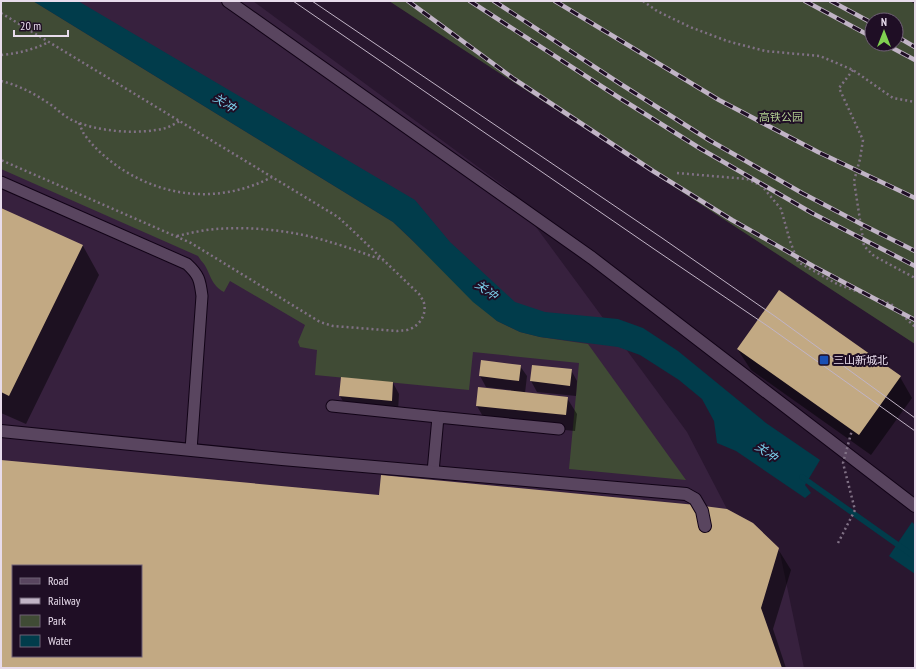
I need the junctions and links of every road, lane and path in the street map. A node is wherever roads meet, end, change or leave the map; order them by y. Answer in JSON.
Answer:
{"nodes":[{"id":1,"x":228,"y":1,"type":"edge"},
{"id":2,"x":643,"y":1,"type":"edge"},
{"id":3,"x":1,"y":13,"type":"edge"},
{"id":4,"x":49,"y":42,"type":"junction"},
{"id":5,"x":1,"y":55,"type":"edge"},
{"id":6,"x":853,"y":70,"type":"junction"},
{"id":7,"x":1,"y":81,"type":"edge"},
{"id":8,"x":915,"y":102,"type":"edge"},
{"id":9,"x":180,"y":121,"type":"junction"},
{"id":10,"x":79,"y":123,"type":"junction"},
{"id":11,"x":1,"y":160,"type":"edge"},
{"id":12,"x":677,"y":173,"type":"dead end"},
{"id":13,"x":272,"y":177,"type":"junction"},
{"id":14,"x":1,"y":182,"type":"edge"},
{"id":15,"x":177,"y":236,"type":"junction"},
{"id":16,"x":386,"y":262,"type":"junction"},
{"id":17,"x":915,"y":278,"type":"edge"},
{"id":18,"x":915,"y":327,"type":"edge"},
{"id":19,"x":332,"y":406,"type":"dead end"},
{"id":20,"x":438,"y":417,"type":"junction"},
{"id":21,"x":559,"y":429,"type":"dead end"},
{"id":22,"x":852,"y":430,"type":"dead end"},
{"id":23,"x":1,"y":431,"type":"edge"},
{"id":24,"x":191,"y":450,"type":"junction"},
{"id":25,"x":433,"y":472,"type":"junction"},
{"id":26,"x":915,"y":506,"type":"edge"},
{"id":27,"x":705,"y":526,"type":"dead end"},
{"id":28,"x":838,"y":543,"type":"dead end"}],
"edges":[{"from":1,"to":26,"type":"street"},
{"from":2,"to":6,"type":"path"},
{"from":3,"to":4,"type":"path"},
{"from":4,"to":5,"type":"path"},
{"from":4,"to":9,"type":"path"},
{"from":6,"to":8,"type":"path"},
{"from":6,"to":17,"type":"path"},
{"from":7,"to":10,"type":"path"},
{"from":9,"to":10,"type":"path"},
{"from":9,"to":13,"type":"path"},
{"from":10,"to":13,"type":"path"},
{"from":11,"to":15,"type":"path"},
{"from":12,"to":18,"type":"path"},
{"from":13,"to":16,"type":"path"},
{"from":14,"to":24,"type":"lane"},
{"from":15,"to":16,"type":"path"},
{"from":15,"to":16,"type":"path"},
{"from":19,"to":20,"type":"lane"},
{"from":20,"to":21,"type":"lane"},
{"from":20,"to":25,"type":"lane"},
{"from":22,"to":28,"type":"path","bridge":true},
{"from":23,"to":24,"type":"street"},
{"from":24,"to":25,"type":"street"},
{"from":25,"to":27,"type":"street"}]}
